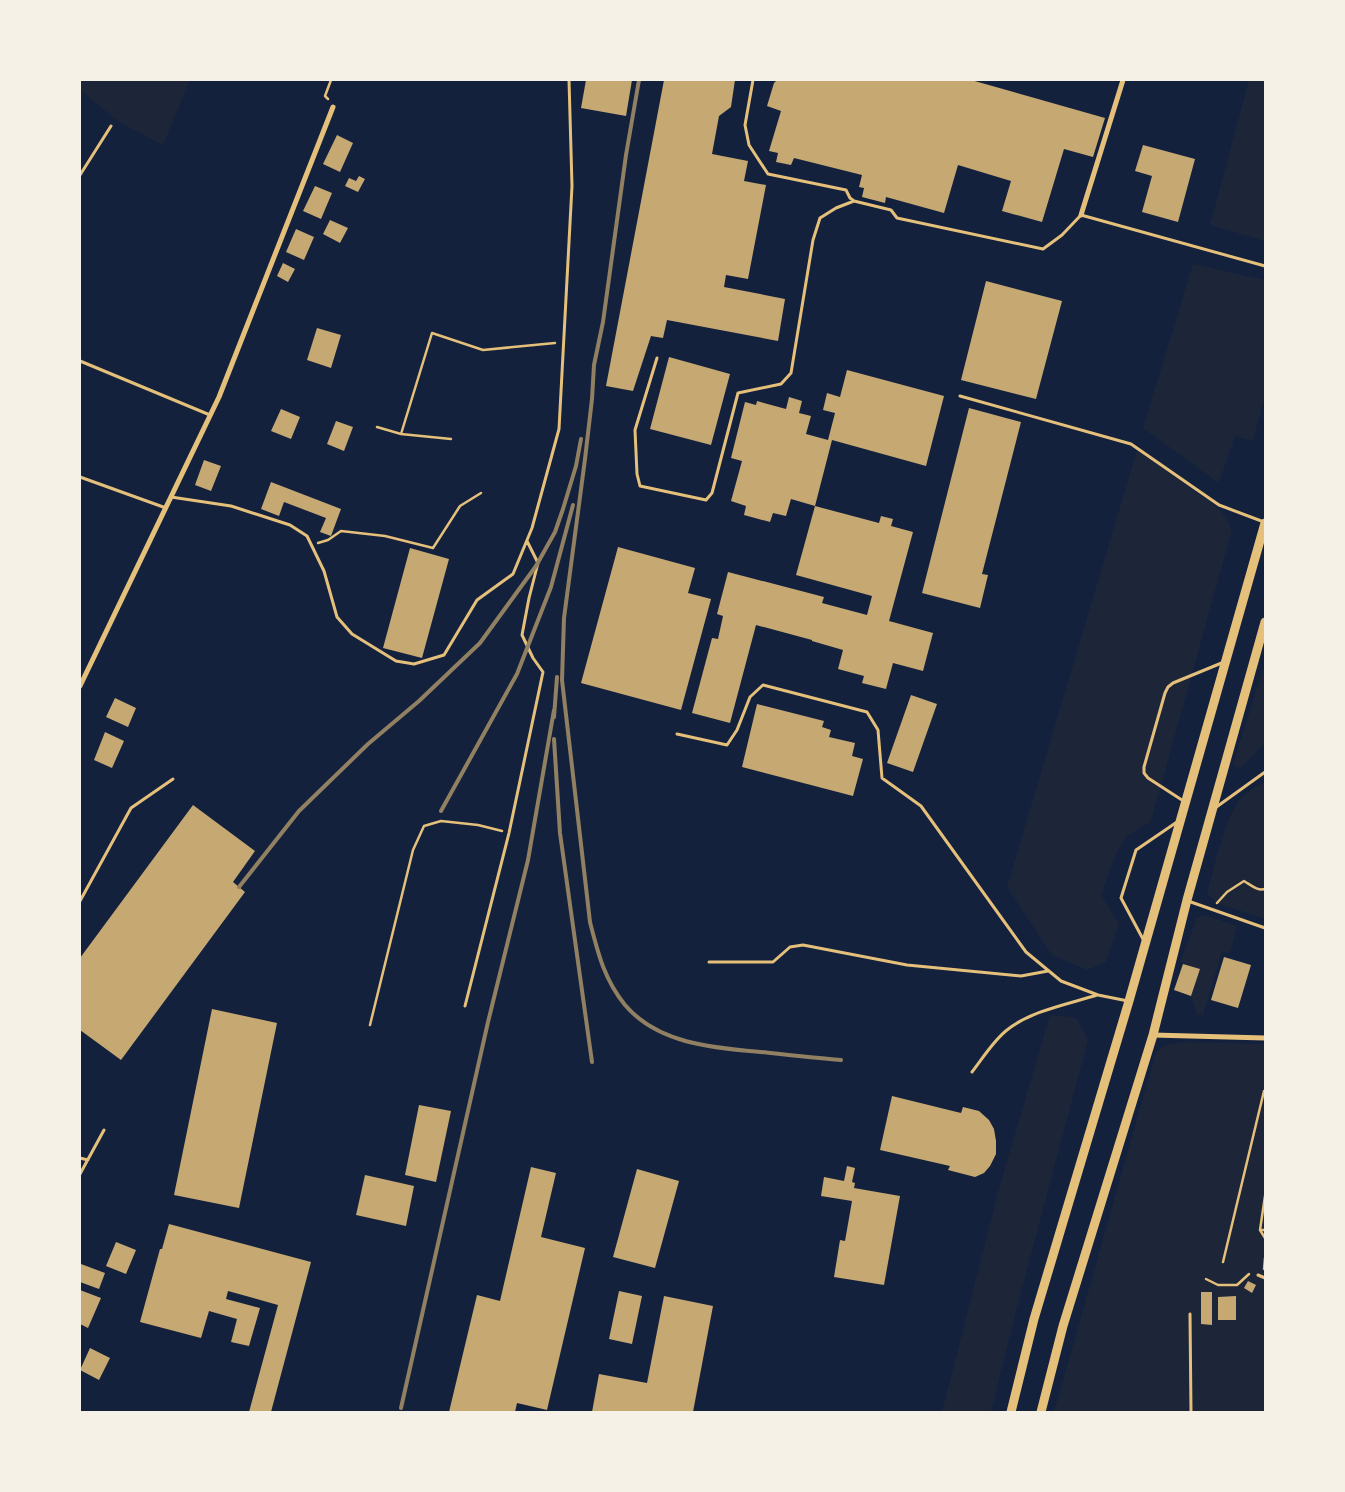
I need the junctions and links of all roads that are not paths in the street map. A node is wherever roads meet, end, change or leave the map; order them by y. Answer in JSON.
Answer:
{"nodes":[{"id":1,"x":569,"y":80,"type":"edge"},
{"id":2,"x":754,"y":80,"type":"edge"},
{"id":3,"x":1123,"y":80,"type":"edge"},
{"id":4,"x":333,"y":107,"type":"road end"},
{"id":5,"x":111,"y":126,"type":"dead end"},
{"id":6,"x":80,"y":174,"type":"edge"},
{"id":7,"x":854,"y":200,"type":"junction"},
{"id":8,"x":1081,"y":215,"type":"junction"},
{"id":9,"x":1265,"y":266,"type":"edge"},
{"id":10,"x":657,"y":358,"type":"dead end"},
{"id":11,"x":80,"y":361,"type":"edge"},
{"id":12,"x":960,"y":396,"type":"dead end"},
{"id":13,"x":210,"y":415,"type":"junction"},
{"id":14,"x":80,"y":477,"type":"edge"},
{"id":15,"x":171,"y":497,"type":"junction"},
{"id":16,"x":166,"y":508,"type":"junction"},
{"id":17,"x":1265,"y":523,"type":"edge"},
{"id":18,"x":527,"y":540,"type":"junction"},
{"id":19,"x":1264,"y":627,"type":"edge"},
{"id":20,"x":1225,"y":662,"type":"junction"},
{"id":21,"x":80,"y":686,"type":"edge"},
{"id":22,"x":677,"y":734,"type":"dead end"},
{"id":23,"x":1265,"y":772,"type":"edge"},
{"id":24,"x":174,"y":779,"type":"dead end"},
{"id":25,"x":1185,"y":802,"type":"junction"},
{"id":26,"x":1212,"y":810,"type":"junction"},
{"id":27,"x":1180,"y":820,"type":"junction"},
{"id":28,"x":1187,"y":900,"type":"junction"},
{"id":29,"x":80,"y":901,"type":"edge"},
{"id":30,"x":1265,"y":928,"type":"edge"},
{"id":31,"x":1145,"y":943,"type":"junction"},
{"id":32,"x":709,"y":962,"type":"dead end"},
{"id":33,"x":1048,"y":971,"type":"junction"},
{"id":34,"x":1098,"y":994,"type":"junction"},
{"id":35,"x":1129,"y":1001,"type":"junction"},
{"id":36,"x":466,"y":1006,"type":"dead end"},
{"id":37,"x":1153,"y":1034,"type":"junction"},
{"id":38,"x":1265,"y":1038,"type":"edge"},
{"id":39,"x":972,"y":1072,"type":"dead end"},
{"id":40,"x":104,"y":1130,"type":"dead end"},
{"id":41,"x":80,"y":1158,"type":"edge"},
{"id":42,"x":88,"y":1160,"type":"junction"},
{"id":43,"x":80,"y":1174,"type":"edge"},
{"id":44,"x":1258,"y":1275,"type":"road end"},
{"id":45,"x":1265,"y":1278,"type":"edge"},
{"id":46,"x":1190,"y":1314,"type":"dead end"},
{"id":47,"x":1011,"y":1412,"type":"edge"},
{"id":48,"x":1041,"y":1412,"type":"edge"},
{"id":49,"x":1191,"y":1412,"type":"edge"}],
"edges":[{"from":1,"to":18,"type":"lane"},
{"from":2,"to":7,"type":"lane"},
{"from":3,"to":8,"type":"street"},
{"from":4,"to":13,"type":"street"},
{"from":5,"to":6,"type":"lane"},
{"from":7,"to":8,"type":"lane"},
{"from":7,"to":10,"type":"lane"},
{"from":8,"to":9,"type":"lane"},
{"from":11,"to":13,"type":"lane"},
{"from":12,"to":17,"type":"lane"},
{"from":13,"to":15,"type":"street"},
{"from":14,"to":16,"type":"lane"},
{"from":15,"to":16,"type":"street"},
{"from":15,"to":18,"type":"lane"},
{"from":16,"to":21,"type":"street"},
{"from":17,"to":20,"type":"main road"},
{"from":18,"to":36,"type":"lane"},
{"from":19,"to":26,"type":"main road"},
{"from":20,"to":25,"type":"main road"},
{"from":20,"to":25,"type":"lane"},
{"from":22,"to":33,"type":"lane"},
{"from":23,"to":26,"type":"lane"},
{"from":24,"to":29,"type":"lane"},
{"from":25,"to":27,"type":"main road"},
{"from":26,"to":28,"type":"main road"},
{"from":27,"to":31,"type":"main road"},
{"from":27,"to":31,"type":"lane"},
{"from":28,"to":30,"type":"lane"},
{"from":28,"to":37,"type":"main road"},
{"from":31,"to":35,"type":"main road"},
{"from":32,"to":33,"type":"lane"},
{"from":33,"to":34,"type":"lane"},
{"from":34,"to":35,"type":"lane"},
{"from":34,"to":39,"type":"lane"},
{"from":35,"to":47,"type":"main road"},
{"from":37,"to":38,"type":"street"},
{"from":37,"to":48,"type":"main road"},
{"from":40,"to":42,"type":"lane"},
{"from":41,"to":42,"type":"lane"},
{"from":42,"to":43,"type":"lane"},
{"from":44,"to":45,"type":"lane"},
{"from":46,"to":49,"type":"lane"}]}
